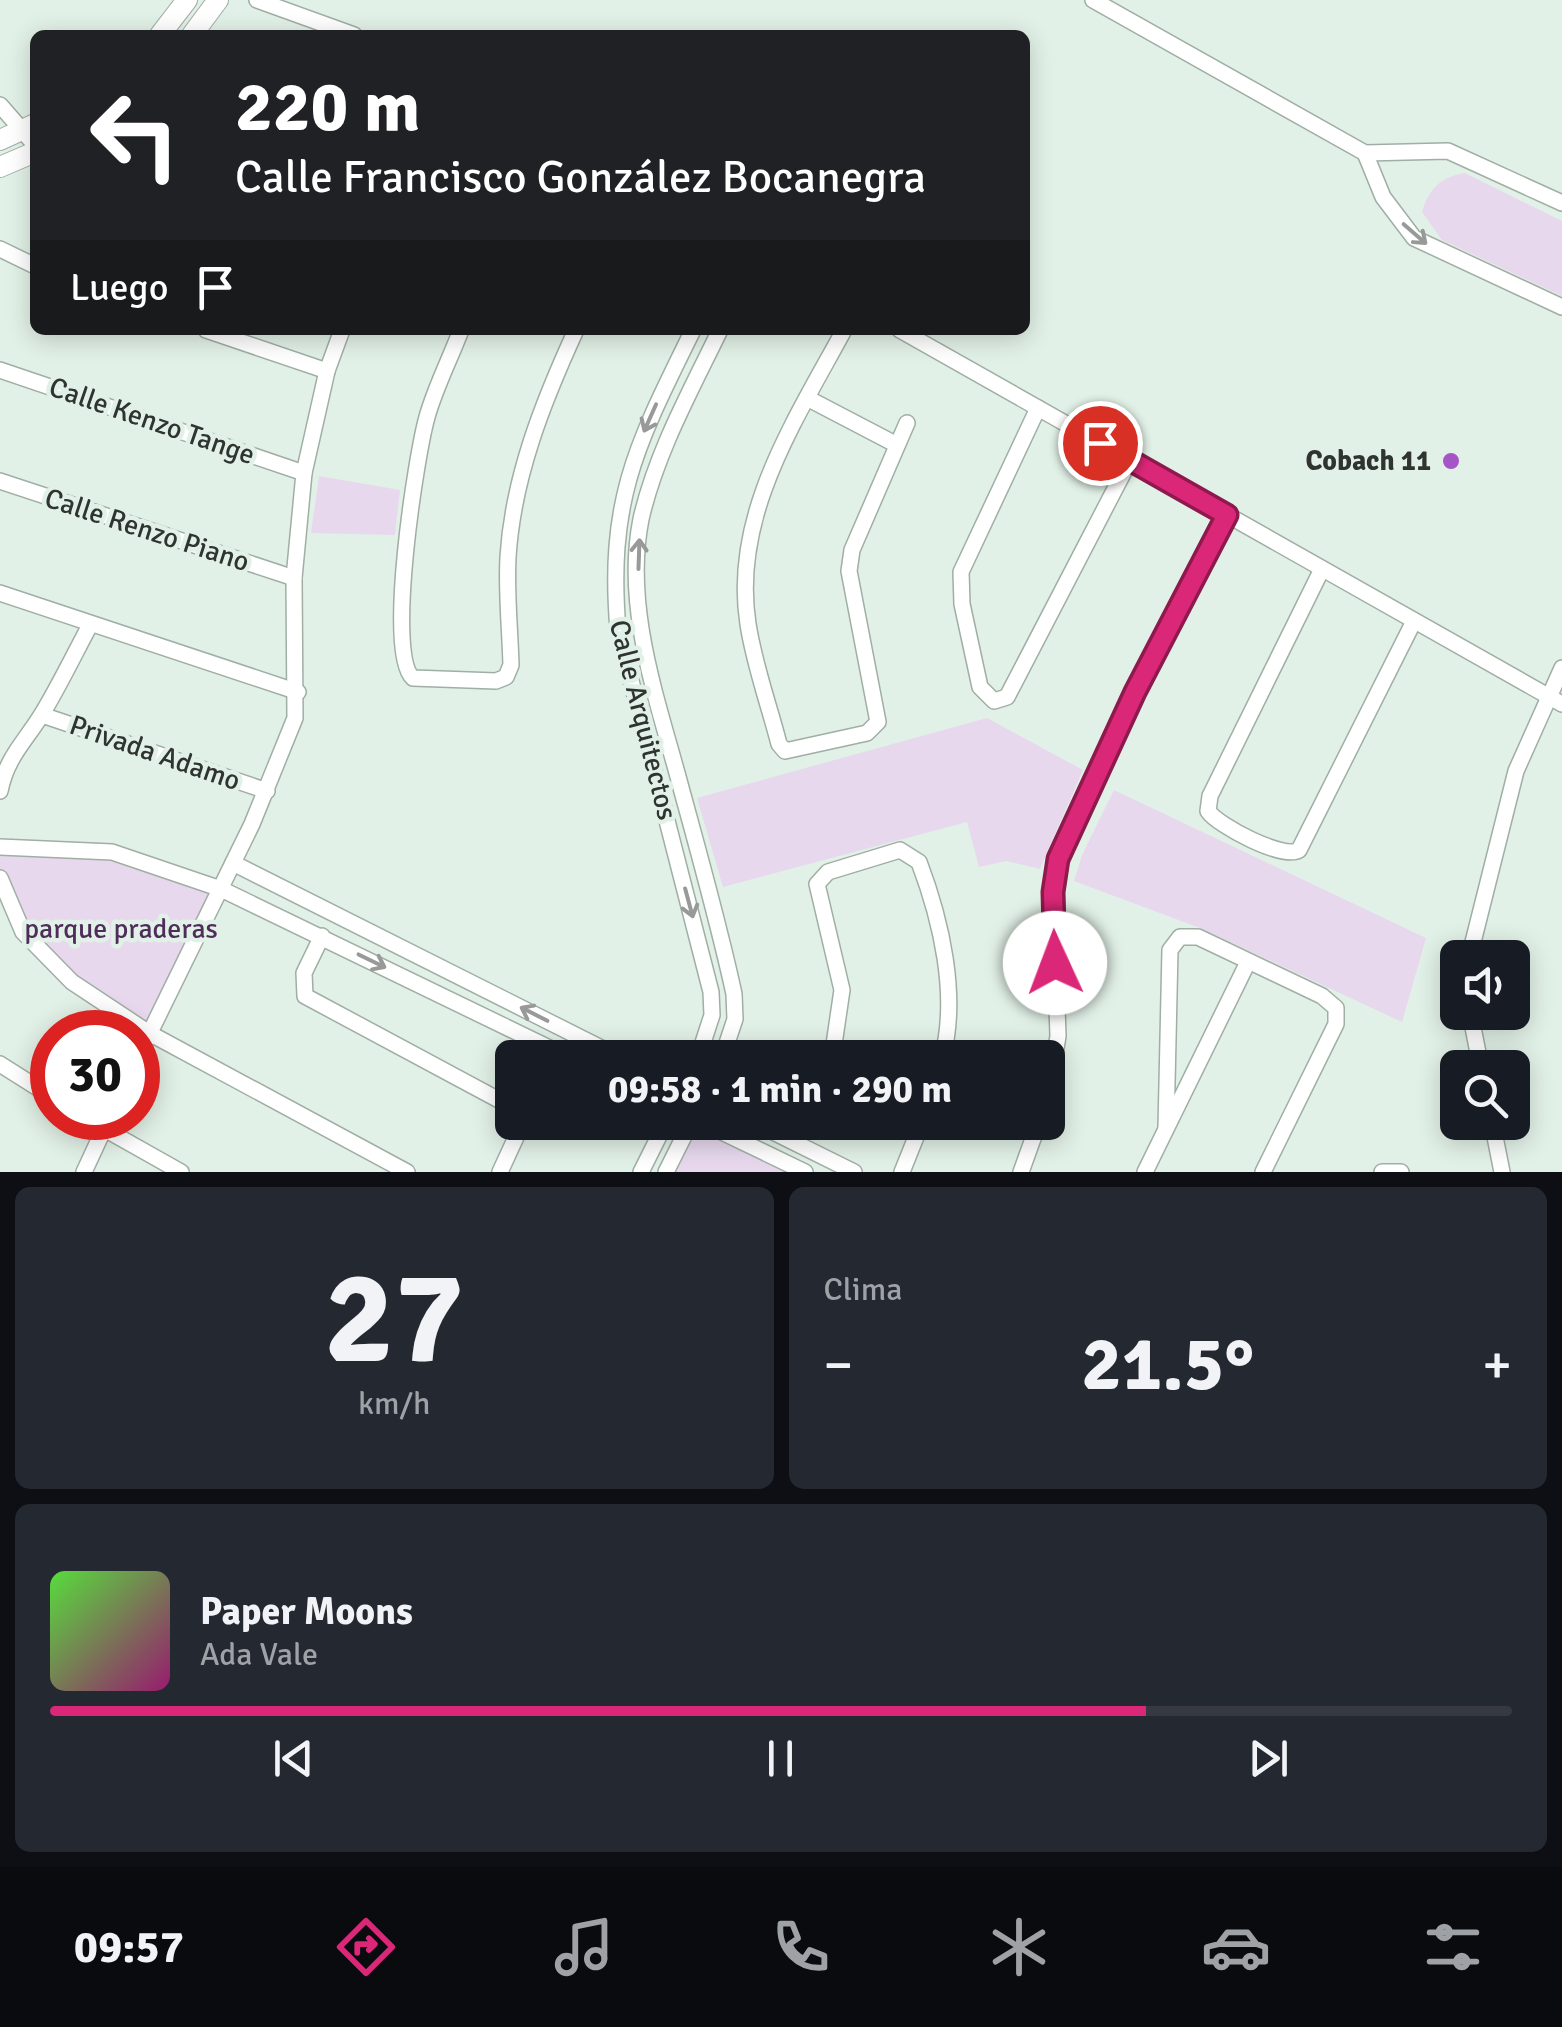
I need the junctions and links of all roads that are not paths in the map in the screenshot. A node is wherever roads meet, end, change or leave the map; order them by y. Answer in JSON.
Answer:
{"nodes":[{"id":1,"x":188,"y":0,"type":"edge"},
{"id":2,"x":218,"y":0,"type":"edge"},
{"id":3,"x":257,"y":0,"type":"edge"},
{"id":4,"x":1093,"y":0,"type":"edge"},
{"id":5,"x":164,"y":30,"type":"edge"},
{"id":6,"x":196,"y":30,"type":"edge"},
{"id":7,"x":340,"y":30,"type":"edge"},
{"id":8,"x":0,"y":104,"type":"edge"},
{"id":9,"x":30,"y":132,"type":"edge"},
{"id":10,"x":30,"y":133,"type":"edge"},
{"id":11,"x":0,"y":140,"type":"edge"},
{"id":12,"x":1364,"y":153,"type":"junction"},
{"id":13,"x":30,"y":154,"type":"edge"},
{"id":14,"x":0,"y":167,"type":"edge"},
{"id":15,"x":1562,"y":203,"type":"edge"},
{"id":16,"x":0,"y":249,"type":"edge"},
{"id":17,"x":30,"y":264,"type":"edge"},
{"id":18,"x":1562,"y":307,"type":"edge"},
{"id":19,"x":221,"y":335,"type":"edge"},
{"id":20,"x":340,"y":335,"type":"edge"},
{"id":21,"x":459,"y":335,"type":"edge"},
{"id":22,"x":574,"y":335,"type":"edge"},
{"id":23,"x":691,"y":335,"type":"edge"},
{"id":24,"x":718,"y":335,"type":"edge"},
{"id":25,"x":841,"y":335,"type":"edge"},
{"id":26,"x":909,"y":335,"type":"edge"},
{"id":27,"x":0,"y":370,"type":"edge"},
{"id":28,"x":326,"y":371,"type":"junction"},
{"id":29,"x":807,"y":398,"type":"junction"},
{"id":30,"x":1038,"y":408,"type":"junction"},
{"id":31,"x":908,"y":423,"type":"dead end"},
{"id":32,"x":898,"y":446,"type":"junction"},
{"id":33,"x":1130,"y":460,"type":"junction"},
{"id":34,"x":304,"y":472,"type":"junction"},
{"id":35,"x":0,"y":482,"type":"edge"},
{"id":36,"x":618,"y":513,"type":"junction"},
{"id":37,"x":1227,"y":515,"type":"junction"},
{"id":38,"x":642,"y":520,"type":"junction"},
{"id":39,"x":1322,"y":569,"type":"junction"},
{"id":40,"x":294,"y":578,"type":"junction"},
{"id":41,"x":0,"y":594,"type":"edge"},
{"id":42,"x":1414,"y":621,"type":"junction"},
{"id":43,"x":90,"y":625,"type":"junction"},
{"id":44,"x":1562,"y":668,"type":"edge"},
{"id":45,"x":298,"y":692,"type":"junction"},
{"id":46,"x":1555,"y":700,"type":"edge"},
{"id":47,"x":42,"y":715,"type":"junction"},
{"id":48,"x":0,"y":790,"type":"edge"},
{"id":49,"x":267,"y":791,"type":"junction"},
{"id":50,"x":0,"y":848,"type":"edge"},
{"id":51,"x":699,"y":853,"type":"junction"},
{"id":52,"x":678,"y":858,"type":"junction"},
{"id":53,"x":233,"y":863,"type":"junction"},
{"id":54,"x":0,"y":878,"type":"edge"},
{"id":55,"x":221,"y":889,"type":"junction"},
{"id":56,"x":322,"y":936,"type":"junction"},
{"id":57,"x":1474,"y":940,"type":"edge"},
{"id":58,"x":1248,"y":962,"type":"junction"},
{"id":59,"x":117,"y":1010,"type":"edge"},
{"id":60,"x":160,"y":1011,"type":"edge"},
{"id":61,"x":160,"y":1039,"type":"edge"},
{"id":62,"x":531,"y":1040,"type":"edge"},
{"id":63,"x":585,"y":1040,"type":"edge"},
{"id":64,"x":704,"y":1040,"type":"edge"},
{"id":65,"x":728,"y":1040,"type":"edge"},
{"id":66,"x":835,"y":1040,"type":"edge"},
{"id":67,"x":947,"y":1040,"type":"edge"},
{"id":68,"x":1057,"y":1040,"type":"edge"},
{"id":69,"x":0,"y":1064,"type":"edge"},
{"id":70,"x":30,"y":1083,"type":"edge"},
{"id":71,"x":495,"y":1098,"type":"edge"},
{"id":72,"x":1166,"y":1128,"type":"junction"},
{"id":73,"x":98,"y":1140,"type":"edge"},
{"id":74,"x":132,"y":1140,"type":"edge"},
{"id":75,"x":515,"y":1140,"type":"edge"},
{"id":76,"x":657,"y":1140,"type":"edge"},
{"id":77,"x":682,"y":1140,"type":"edge"},
{"id":78,"x":739,"y":1140,"type":"edge"},
{"id":79,"x":792,"y":1140,"type":"edge"},
{"id":80,"x":915,"y":1140,"type":"edge"},
{"id":81,"x":1033,"y":1140,"type":"edge"},
{"id":82,"x":1496,"y":1140,"type":"edge"},
{"id":83,"x":796,"y":1142,"type":"joint"},
{"id":84,"x":84,"y":1172,"type":"edge"},
{"id":85,"x":181,"y":1172,"type":"edge"},
{"id":86,"x":407,"y":1172,"type":"edge"},
{"id":87,"x":500,"y":1172,"type":"edge"},
{"id":88,"x":641,"y":1172,"type":"edge"},
{"id":89,"x":666,"y":1172,"type":"edge"},
{"id":90,"x":805,"y":1172,"type":"edge"},
{"id":91,"x":854,"y":1172,"type":"edge"},
{"id":92,"x":902,"y":1172,"type":"edge"},
{"id":93,"x":1021,"y":1172,"type":"edge"},
{"id":94,"x":1145,"y":1172,"type":"edge"},
{"id":95,"x":1263,"y":1172,"type":"edge"},
{"id":96,"x":1502,"y":1172,"type":"edge"}],
"edges":[{"from":1,"to":5,"type":"main road"},
{"from":2,"to":6,"type":"main road"},
{"from":3,"to":7,"type":"street"},
{"from":4,"to":12,"type":"street"},
{"from":8,"to":9,"type":"street"},
{"from":10,"to":11,"type":"main road"},
{"from":12,"to":15,"type":"street"},
{"from":12,"to":18,"type":"street","one_way":true},
{"from":13,"to":14,"type":"main road"},
{"from":16,"to":17,"type":"street"},
{"from":19,"to":28,"type":"street"},
{"from":20,"to":28,"type":"street"},
{"from":21,"to":22,"type":"street"},
{"from":23,"to":36,"type":"street","name":"Calle Arquitectos","one_way":true},
{"from":24,"to":38,"type":"street","name":"Calle Arquitectos"},
{"from":25,"to":29,"type":"street"},
{"from":26,"to":30,"type":"street"},
{"from":27,"to":34,"type":"street","name":"Calle Kenzo Tange"},
{"from":28,"to":34,"type":"street"},
{"from":29,"to":32,"type":"street"},
{"from":29,"to":32,"type":"street"},
{"from":30,"to":33,"type":"street"},
{"from":30,"to":33,"type":"street"},
{"from":31,"to":32,"type":"street"},
{"from":33,"to":37,"type":"street"},
{"from":34,"to":40,"type":"street"},
{"from":35,"to":40,"type":"street","name":"Calle Renzo Piano"},
{"from":36,"to":38,"type":"street"},
{"from":36,"to":52,"type":"street","name":"Calle Arquitectos"},
{"from":37,"to":39,"type":"street"},
{"from":37,"to":68,"type":"street"},
{"from":51,"to":38,"type":"street","name":"Calle Arquitectos","one_way":true},
{"from":39,"to":42,"type":"street"},
{"from":39,"to":42,"type":"street"},
{"from":40,"to":45,"type":"street"},
{"from":41,"to":43,"type":"street"},
{"from":42,"to":46,"type":"street"},
{"from":43,"to":45,"type":"street"},
{"from":43,"to":47,"type":"street"},
{"from":44,"to":46,"type":"street"},
{"from":45,"to":49,"type":"street"},
{"from":46,"to":57,"type":"street"},
{"from":47,"to":48,"type":"street"},
{"from":47,"to":49,"type":"street","name":"Privada Adamo"},
{"from":49,"to":53,"type":"street"},
{"from":50,"to":55,"type":"street"},
{"from":51,"to":52,"type":"street"},
{"from":51,"to":65,"type":"street","name":"Calle Arquitectos"},
{"from":52,"to":64,"type":"street","name":"Calle Arquitectos","one_way":true},
{"from":53,"to":55,"type":"street"},
{"from":63,"to":53,"type":"street","one_way":true},
{"from":54,"to":59,"type":"street"},
{"from":55,"to":56,"type":"street"},
{"from":55,"to":60,"type":"street"},
{"from":56,"to":62,"type":"street","one_way":true},
{"from":56,"to":71,"type":"street"},
{"from":58,"to":72,"type":"street"},
{"from":58,"to":72,"type":"street"},
{"from":58,"to":95,"type":"street"},
{"from":61,"to":86,"type":"street"},
{"from":66,"to":67,"type":"street"},
{"from":69,"to":70,"type":"street"},
{"from":72,"to":94,"type":"street"},
{"from":73,"to":84,"type":"street"},
{"from":74,"to":85,"type":"street"},
{"from":75,"to":87,"type":"street"},
{"from":76,"to":88,"type":"street"},
{"from":77,"to":89,"type":"street"},
{"from":78,"to":90,"type":"street"},
{"from":79,"to":83,"type":"street"},
{"from":80,"to":92,"type":"street"},
{"from":81,"to":93,"type":"street"},
{"from":82,"to":96,"type":"street"},
{"from":83,"to":91,"type":"street"}]}
